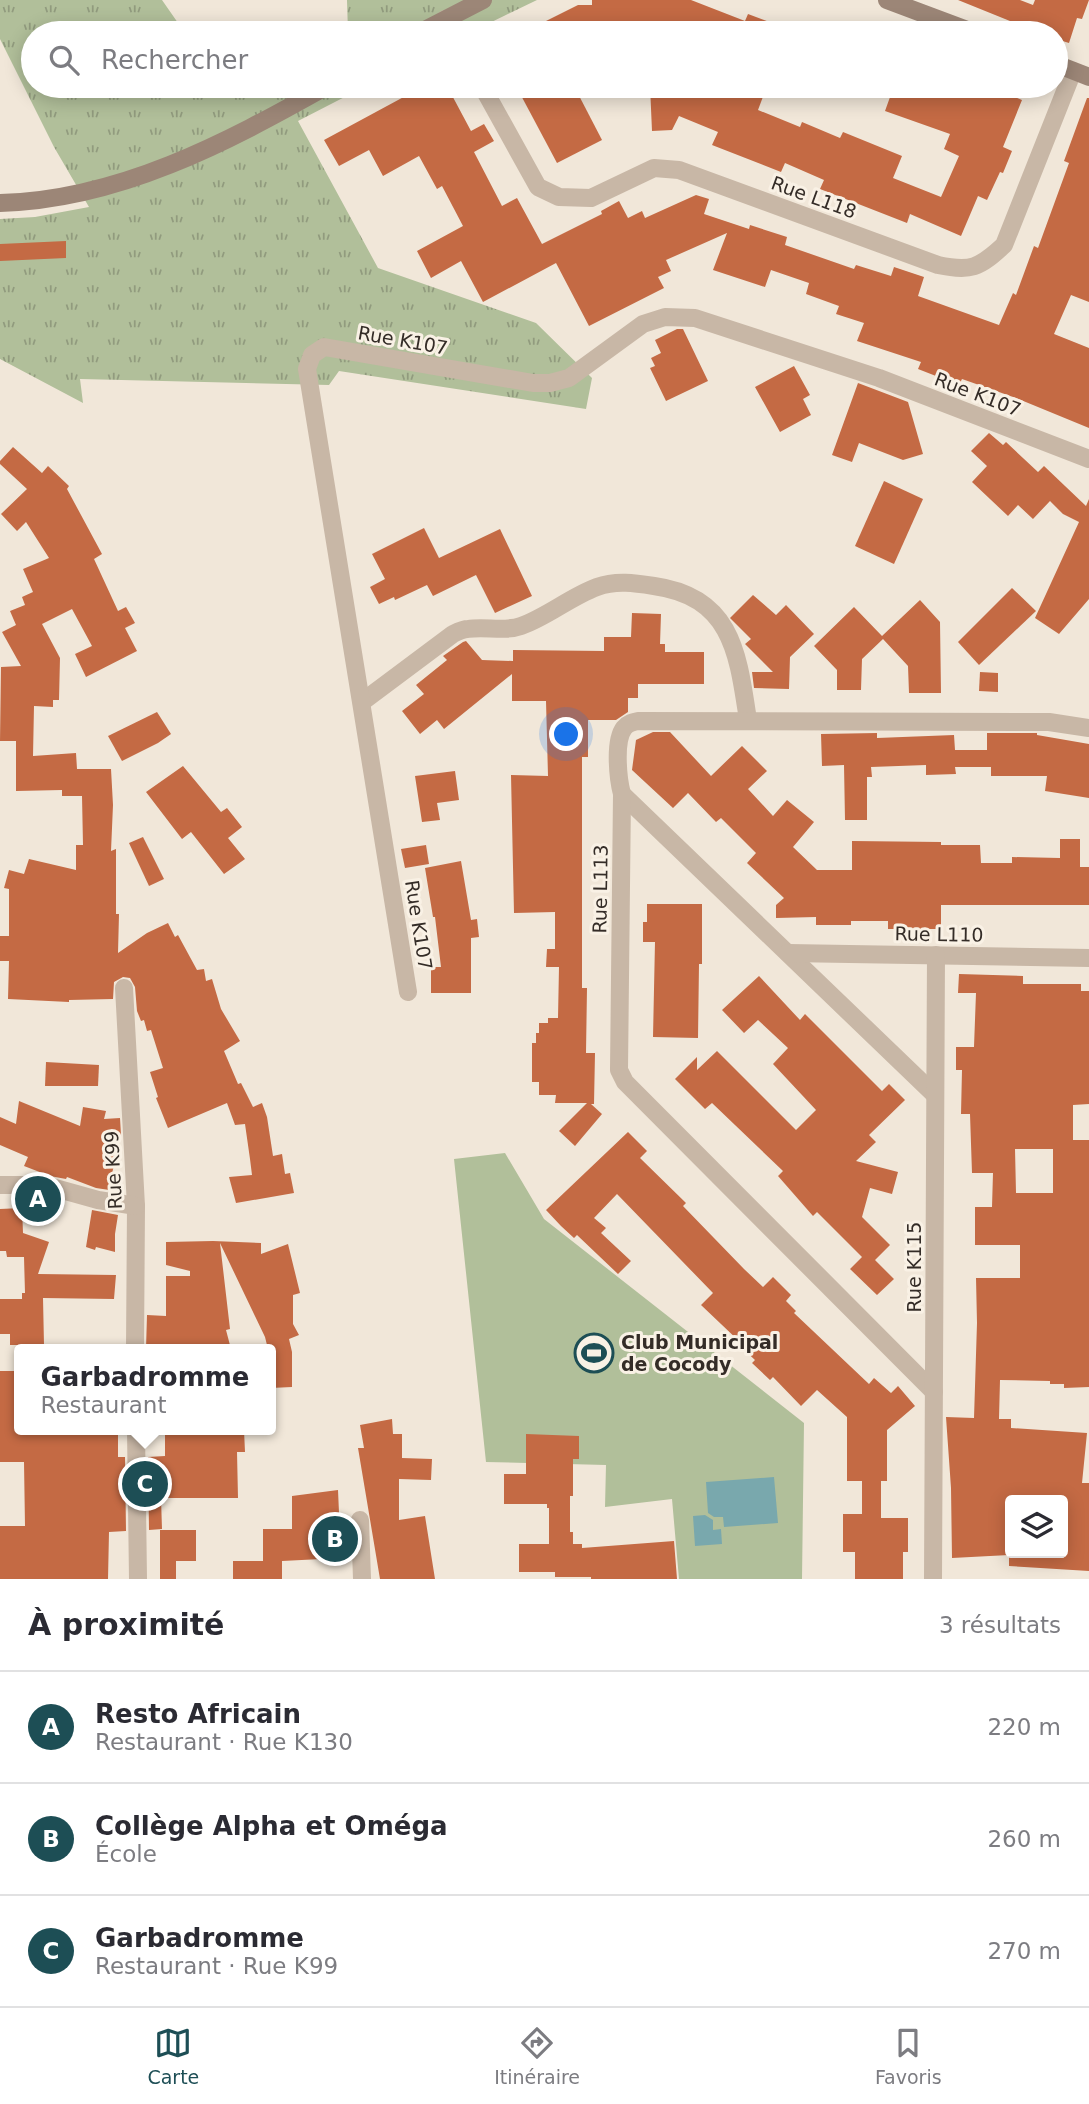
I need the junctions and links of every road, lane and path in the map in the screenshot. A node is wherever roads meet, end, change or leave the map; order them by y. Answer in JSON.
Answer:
{"nodes":[{"id":1,"x":484,"y":0,"type":"edge"},
{"id":2,"x":887,"y":0,"type":"edge"},
{"id":3,"x":909,"y":4,"type":"edge"},
{"id":4,"x":456,"y":21,"type":"edge"},
{"id":5,"x":948,"y":21,"type":"edge"},
{"id":6,"x":1081,"y":74,"type":"edge"},
{"id":7,"x":305,"y":98,"type":"edge"},
{"id":8,"x":489,"y":98,"type":"edge"},
{"id":9,"x":0,"y":203,"type":"edge"},
{"id":10,"x":1089,"y":459,"type":"edge"},
{"id":11,"x":362,"y":702,"type":"junction"},
{"id":12,"x":748,"y":720,"type":"junction"},
{"id":13,"x":1089,"y":728,"type":"edge"},
{"id":14,"x":622,"y":794,"type":"junction"},
{"id":15,"x":788,"y":953,"type":"junction"},
{"id":16,"x":936,"y":955,"type":"junction"},
{"id":17,"x":1089,"y":958,"type":"edge"},
{"id":18,"x":124,"y":988,"type":"dead end"},
{"id":19,"x":408,"y":992,"type":"dead end"},
{"id":20,"x":936,"y":1095,"type":"junction"},
{"id":21,"x":0,"y":1185,"type":"edge"},
{"id":22,"x":136,"y":1206,"type":"junction"},
{"id":23,"x":135,"y":1344,"type":"edge"},
{"id":24,"x":934,"y":1392,"type":"junction"},
{"id":25,"x":136,"y":1435,"type":"edge"},
{"id":26,"x":360,"y":1520,"type":"dead end"},
{"id":27,"x":138,"y":1579,"type":"edge"},
{"id":28,"x":362,"y":1579,"type":"edge"},
{"id":29,"x":933,"y":1579,"type":"edge"}],
"edges":[{"from":1,"to":4,"type":"main road"},
{"from":2,"to":3,"type":"main road"},
{"from":3,"to":5,"type":"main road"},
{"from":6,"to":8,"type":"street","name":"Rue L118"},
{"from":7,"to":9,"type":"main road"},
{"from":10,"to":11,"type":"street","name":"Rue K107"},
{"from":11,"to":12,"type":"street"},
{"from":11,"to":19,"type":"street","name":"Rue K107"},
{"from":12,"to":13,"type":"street","name":"Rue L113"},
{"from":12,"to":14,"type":"street","name":"Rue L113"},
{"from":14,"to":15,"type":"street"},
{"from":14,"to":24,"type":"street","name":"Rue L113"},
{"from":15,"to":16,"type":"street","name":"Rue L110"},
{"from":15,"to":20,"type":"street"},
{"from":16,"to":17,"type":"street","name":"Rue L110"},
{"from":16,"to":20,"type":"street","name":"Rue K115"},
{"from":18,"to":22,"type":"street","name":"Rue K99"},
{"from":20,"to":24,"type":"street","name":"Rue K115"},
{"from":21,"to":22,"type":"street"},
{"from":22,"to":23,"type":"street","name":"Rue K99"},
{"from":24,"to":29,"type":"street","name":"Rue K115"},
{"from":25,"to":27,"type":"street"},
{"from":26,"to":28,"type":"street"}]}
